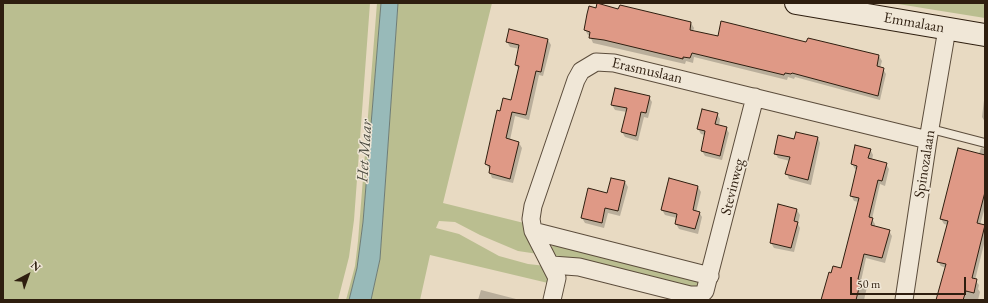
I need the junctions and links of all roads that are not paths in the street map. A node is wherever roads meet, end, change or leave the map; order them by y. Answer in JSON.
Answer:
{"nodes":[{"id":1,"x":796,"y":3,"type":"edge"},
{"id":2,"x":823,"y":5,"type":"edge"},
{"id":3,"x":947,"y":29,"type":"junction"},
{"id":4,"x":985,"y":35,"type":"edge"},
{"id":5,"x":755,"y":97,"type":"junction"},
{"id":6,"x":929,"y":135,"type":"junction"},
{"id":7,"x":985,"y":143,"type":"edge"},
{"id":8,"x":533,"y":231,"type":"junction"},
{"id":9,"x":552,"y":265,"type":"junction"},
{"id":10,"x":710,"y":276,"type":"junction"},
{"id":11,"x":552,"y":300,"type":"edge"},
{"id":12,"x":904,"y":300,"type":"edge"}],
"edges":[{"from":1,"to":2,"type":"main road","name":"Emmalaan"},
{"from":2,"to":3,"type":"main road","name":"Emmalaan"},
{"from":3,"to":4,"type":"main road","name":"Emmalaan"},
{"from":3,"to":6,"type":"street","name":"Spinozalaan"},
{"from":5,"to":6,"type":"street","name":"Erasmuslaan"},
{"from":5,"to":8,"type":"street","name":"Erasmuslaan"},
{"from":5,"to":10,"type":"street","name":"Stevinweg"},
{"from":6,"to":7,"type":"lane"},
{"from":6,"to":12,"type":"street","name":"Spinozalaan"},
{"from":8,"to":9,"type":"street","name":"Erasmuslaan"},
{"from":8,"to":10,"type":"street"},
{"from":9,"to":10,"type":"street","name":"Stevinweg"},
{"from":9,"to":11,"type":"street","name":"Erasmuslaan"}]}
